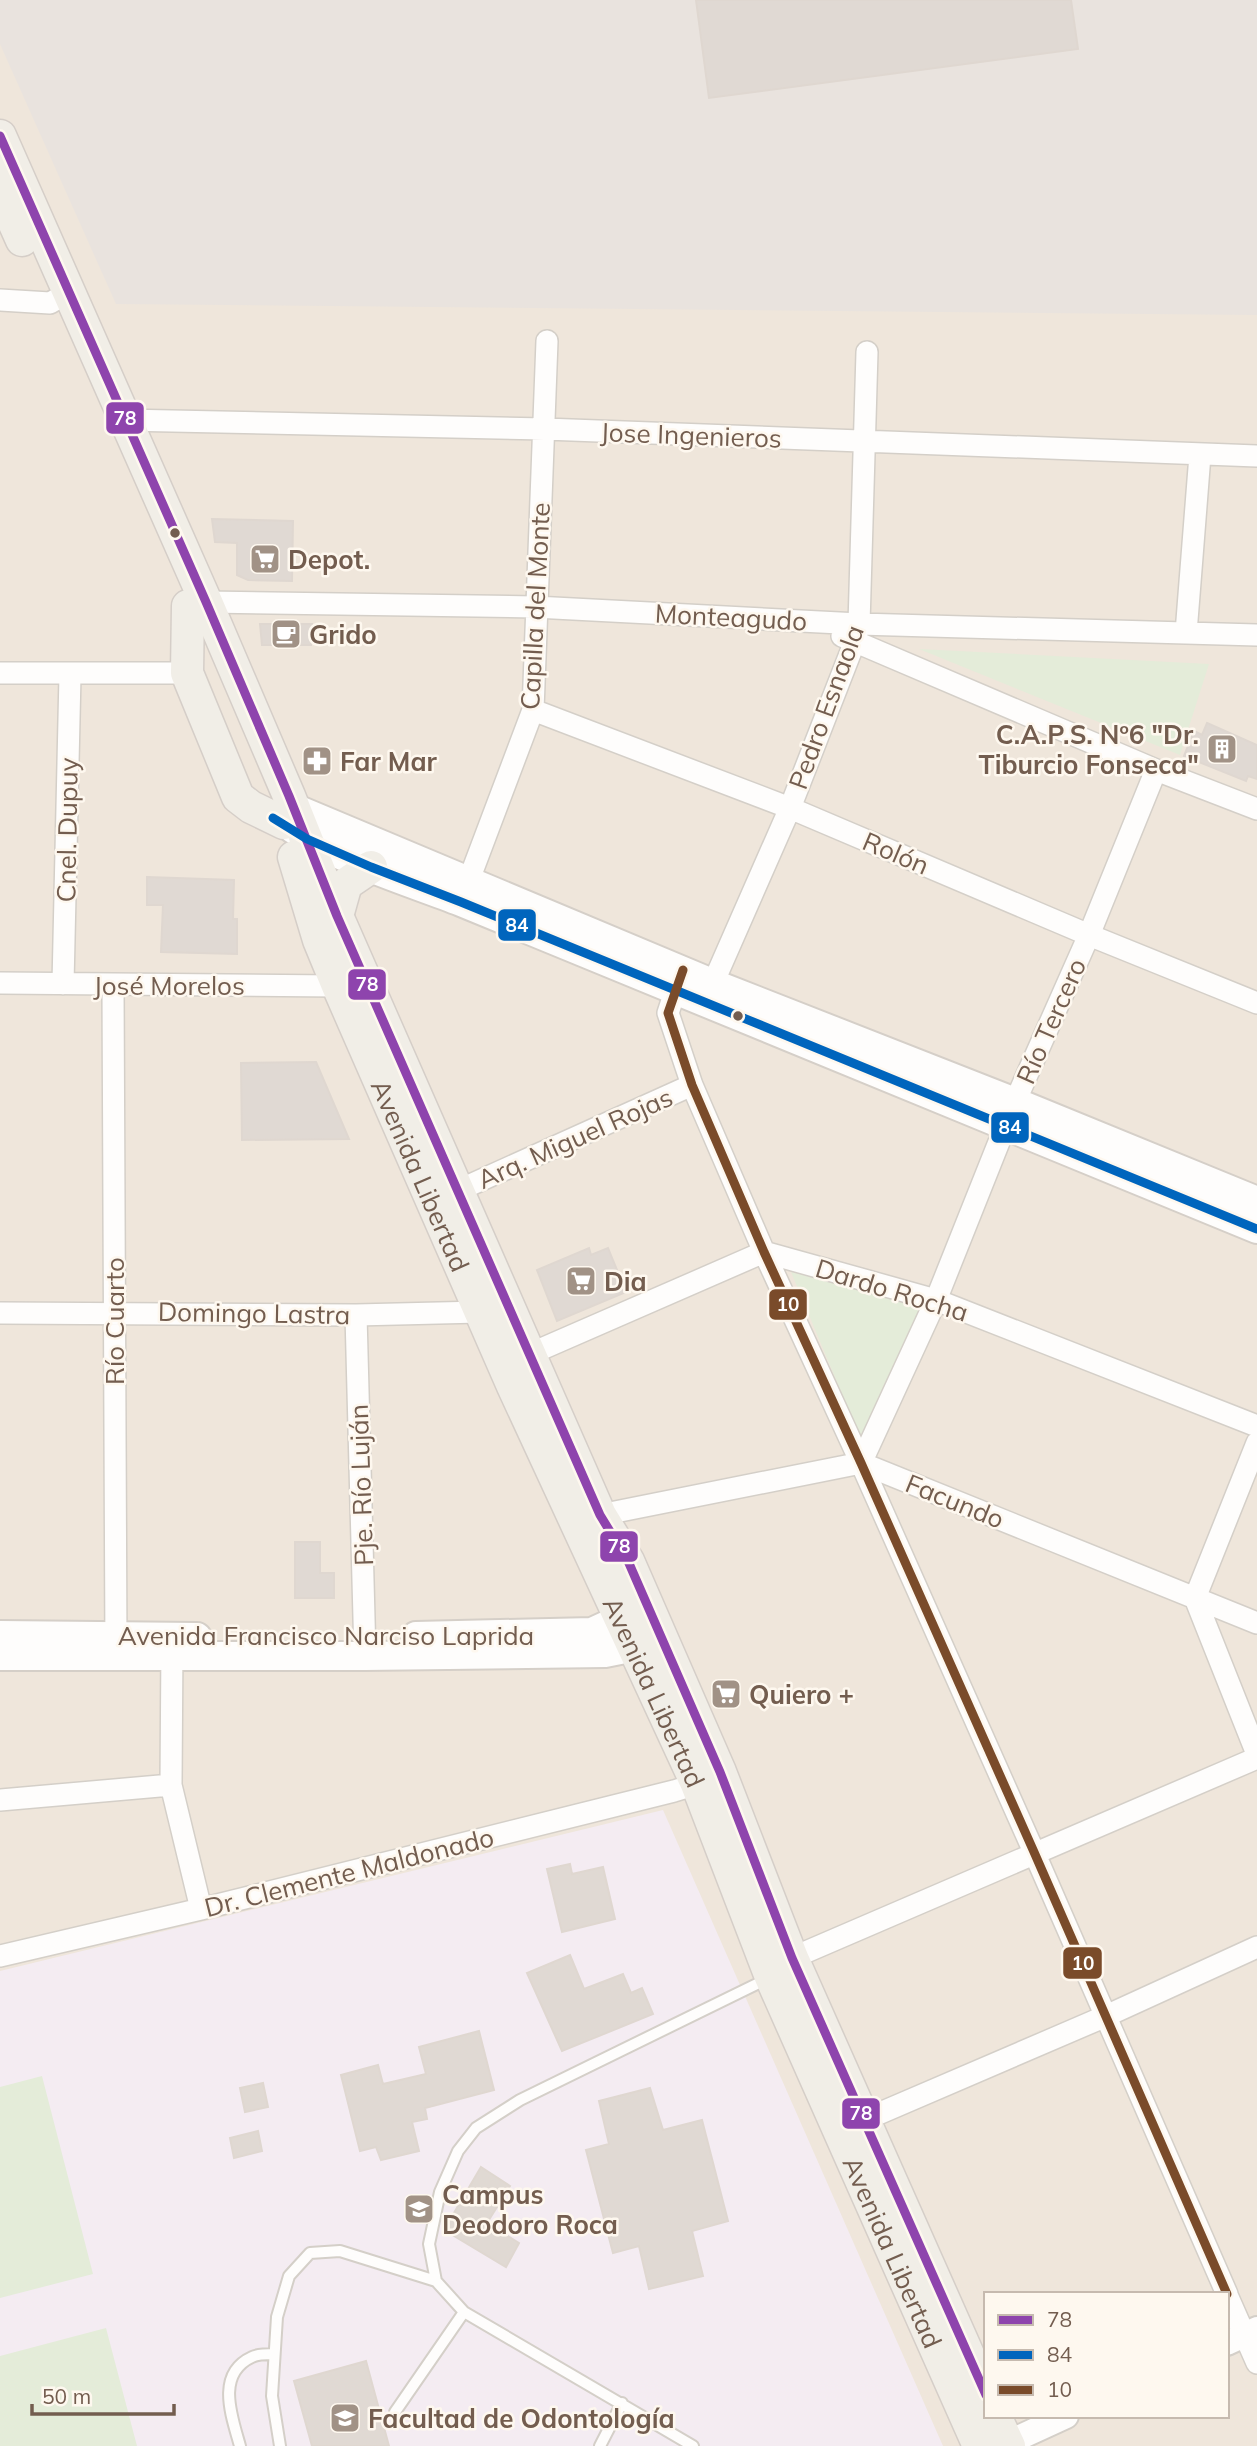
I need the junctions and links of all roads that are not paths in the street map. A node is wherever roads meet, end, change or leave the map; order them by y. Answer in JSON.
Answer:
{"nodes":[{"id":1,"x":0,"y":136,"type":"edge"},
{"id":2,"x":0,"y":191,"type":"edge"},
{"id":3,"x":60,"y":297,"type":"junction"},
{"id":4,"x":0,"y":300,"type":"edge"},
{"id":5,"x":547,"y":341,"type":"dead end"},
{"id":6,"x":867,"y":352,"type":"dead end"},
{"id":7,"x":124,"y":421,"type":"junction"},
{"id":8,"x":545,"y":429,"type":"junction"},
{"id":9,"x":865,"y":442,"type":"junction"},
{"id":10,"x":1200,"y":455,"type":"junction"},
{"id":11,"x":1257,"y":456,"type":"edge"},
{"id":12,"x":197,"y":604,"type":"junction"},
{"id":13,"x":535,"y":607,"type":"junction"},
{"id":14,"x":857,"y":633,"type":"junction"},
{"id":15,"x":1186,"y":633,"type":"junction"},
{"id":16,"x":1257,"y":635,"type":"edge"},
{"id":17,"x":0,"y":673,"type":"edge"},
{"id":18,"x":187,"y":673,"type":"junction"},
{"id":19,"x":71,"y":675,"type":"junction"},
{"id":20,"x":533,"y":710,"type":"junction"},
{"id":21,"x":1156,"y":770,"type":"junction"},
{"id":22,"x":790,"y":808,"type":"junction"},
{"id":23,"x":1257,"y":809,"type":"edge"},
{"id":24,"x":295,"y":823,"type":"junction"},
{"id":25,"x":371,"y":867,"type":"junction"},
{"id":26,"x":464,"y":890,"type":"junction"},
{"id":27,"x":337,"y":916,"type":"junction"},
{"id":28,"x":1089,"y":935,"type":"junction"},
{"id":29,"x":679,"y":980,"type":"junction"},
{"id":30,"x":0,"y":983,"type":"edge"},
{"id":31,"x":63,"y":984,"type":"junction"},
{"id":32,"x":113,"y":985,"type":"junction"},
{"id":33,"x":338,"y":986,"type":"junction"},
{"id":34,"x":709,"y":993,"type":"junction"},
{"id":35,"x":1257,"y":1003,"type":"edge"},
{"id":36,"x":692,"y":1084,"type":"junction"},
{"id":37,"x":1010,"y":1113,"type":"junction"},
{"id":38,"x":457,"y":1191,"type":"junction"},
{"id":39,"x":1257,"y":1201,"type":"edge"},
{"id":40,"x":1257,"y":1228,"type":"edge"},
{"id":41,"x":764,"y":1252,"type":"junction"},
{"id":42,"x":936,"y":1300,"type":"junction"},
{"id":43,"x":493,"y":1306,"type":"junction"},
{"id":44,"x":114,"y":1312,"type":"junction"},
{"id":45,"x":0,"y":1313,"type":"edge"},
{"id":46,"x":356,"y":1315,"type":"junction"},
{"id":47,"x":530,"y":1354,"type":"junction"},
{"id":48,"x":1257,"y":1426,"type":"edge"},
{"id":49,"x":1257,"y":1443,"type":"edge"},
{"id":50,"x":861,"y":1463,"type":"junction"},
{"id":51,"x":600,"y":1515,"type":"junction"},
{"id":52,"x":1195,"y":1598,"type":"junction"},
{"id":53,"x":1257,"y":1623,"type":"edge"},
{"id":54,"x":633,"y":1632,"type":"junction"},
{"id":55,"x":0,"y":1636,"type":"edge"},
{"id":56,"x":116,"y":1646,"type":"junction"},
{"id":57,"x":171,"y":1647,"type":"junction"},
{"id":58,"x":365,"y":1647,"type":"junction"},
{"id":59,"x":0,"y":1656,"type":"edge"},
{"id":60,"x":1257,"y":1756,"type":"edge"},
{"id":61,"x":697,"y":1783,"type":"junction"},
{"id":62,"x":171,"y":1785,"type":"junction"},
{"id":63,"x":0,"y":1800,"type":"edge"},
{"id":64,"x":1034,"y":1852,"type":"junction"},
{"id":65,"x":201,"y":1909,"type":"junction"},
{"id":66,"x":1257,"y":1947,"type":"edge"},
{"id":67,"x":0,"y":1956,"type":"edge"},
{"id":68,"x":782,"y":1967,"type":"junction"},
{"id":69,"x":1106,"y":2016,"type":"junction"},
{"id":70,"x":864,"y":2120,"type":"junction"},
{"id":71,"x":436,"y":2281,"type":"junction"},
{"id":72,"x":1226,"y":2292,"type":"edge"},
{"id":73,"x":1229,"y":2299,"type":"edge"},
{"id":74,"x":464,"y":2312,"type":"junction"},
{"id":75,"x":1243,"y":2336,"type":"edge"},
{"id":76,"x":274,"y":2354,"type":"junction"},
{"id":77,"x":1257,"y":2363,"type":"edge"},
{"id":78,"x":984,"y":2390,"type":"edge"},
{"id":79,"x":622,"y":2403,"type":"junction"},
{"id":80,"x":984,"y":2408,"type":"edge"},
{"id":81,"x":395,"y":2412,"type":"dead end"},
{"id":82,"x":988,"y":2418,"type":"edge"},
{"id":83,"x":1060,"y":2418,"type":"edge"},
{"id":84,"x":998,"y":2439,"type":"edge"},
{"id":85,"x":240,"y":2446,"type":"edge"},
{"id":86,"x":280,"y":2446,"type":"edge"},
{"id":87,"x":600,"y":2446,"type":"edge"},
{"id":88,"x":693,"y":2446,"type":"edge"}],
"edges":[{"from":1,"to":3,"type":"main road"},
{"from":2,"to":3,"type":"main road"},
{"from":3,"to":4,"type":"street"},
{"from":3,"to":7,"type":"main road"},
{"from":3,"to":12,"type":"main road"},
{"from":5,"to":8,"type":"street","name":"Capilla del Monte"},
{"from":6,"to":9,"type":"street","name":"Pedro Esnaola"},
{"from":7,"to":8,"type":"street","name":"Jose Ingenieros"},
{"from":7,"to":12,"type":"main road"},
{"from":8,"to":9,"type":"street","name":"Jose Ingenieros"},
{"from":8,"to":13,"type":"street","name":"Capilla del Monte"},
{"from":9,"to":10,"type":"street","name":"Jose Ingenieros"},
{"from":9,"to":14,"type":"street","name":"Pedro Esnaola"},
{"from":10,"to":11,"type":"street","name":"Jose Ingenieros"},
{"from":10,"to":15,"type":"street"},
{"from":12,"to":13,"type":"street","name":"Monteagudo"},
{"from":12,"to":18,"type":"main road"},
{"from":12,"to":24,"type":"main road"},
{"from":13,"to":14,"type":"street","name":"Monteagudo"},
{"from":13,"to":20,"type":"street","name":"Capilla del Monte"},
{"from":14,"to":15,"type":"street","name":"Monteagudo"},
{"from":14,"to":21,"type":"street"},
{"from":14,"to":22,"type":"street","name":"Pedro Esnaola"},
{"from":15,"to":16,"type":"street","name":"Monteagudo"},
{"from":17,"to":19,"type":"street"},
{"from":18,"to":19,"type":"street"},
{"from":18,"to":24,"type":"main road"},
{"from":19,"to":31,"type":"street","name":"Cnel. Dupuy"},
{"from":20,"to":22,"type":"street","name":"Rolón"},
{"from":20,"to":26,"type":"street","name":"Capilla del Monte"},
{"from":21,"to":23,"type":"street"},
{"from":21,"to":28,"type":"street","name":"Río Tercero"},
{"from":22,"to":28,"type":"street","name":"Rolón"},
{"from":22,"to":34,"type":"street","name":"Pedro Esnaola"},
{"from":24,"to":25,"type":"main road"},
{"from":24,"to":26,"type":"main road"},
{"from":24,"to":27,"type":"main road","name":"Avenida Libertad"},
{"from":24,"to":33,"type":"main road","name":"Avenida Libertad"},
{"from":25,"to":26,"type":"main road"},
{"from":25,"to":27,"type":"main road"},
{"from":26,"to":29,"type":"main road"},
{"from":27,"to":38,"type":"main road","name":"Avenida Libertad"},
{"from":28,"to":35,"type":"street","name":"Rolón"},
{"from":28,"to":37,"type":"street","name":"Río Tercero"},
{"from":29,"to":34,"type":"main road"},
{"from":29,"to":36,"type":"street"},
{"from":30,"to":31,"type":"street","name":"José Morelos"},
{"from":31,"to":32,"type":"street","name":"José Morelos"},
{"from":32,"to":33,"type":"street","name":"José Morelos"},
{"from":32,"to":44,"type":"street","name":"Río Cuarto"},
{"from":33,"to":43,"type":"main road","name":"Avenida Libertad"},
{"from":34,"to":37,"type":"main road"},
{"from":36,"to":38,"type":"street","name":"Arq. Miguel Rojas"},
{"from":36,"to":41,"type":"street"},
{"from":37,"to":39,"type":"main road"},
{"from":37,"to":40,"type":"main road"},
{"from":37,"to":42,"type":"street","name":"Río Tercero"},
{"from":38,"to":43,"type":"main road","name":"Avenida Libertad"},
{"from":41,"to":42,"type":"street","name":"Dardo Rocha"},
{"from":41,"to":47,"type":"street"},
{"from":41,"to":50,"type":"street"},
{"from":42,"to":48,"type":"street","name":"Dardo Rocha"},
{"from":42,"to":50,"type":"street","name":"Río Tercero"},
{"from":43,"to":46,"type":"street","name":"Domingo Lastra"},
{"from":43,"to":47,"type":"main road","name":"Avenida Libertad"},
{"from":43,"to":54,"type":"main road","name":"Avenida Libertad"},
{"from":44,"to":45,"type":"street","name":"Domingo Lastra"},
{"from":44,"to":46,"type":"street","name":"Domingo Lastra"},
{"from":44,"to":56,"type":"street","name":"Río Cuarto"},
{"from":46,"to":58,"type":"street","name":"Pje. Río Luján"},
{"from":47,"to":51,"type":"main road","name":"Avenida Libertad"},
{"from":49,"to":52,"type":"street"},
{"from":50,"to":51,"type":"street"},
{"from":50,"to":52,"type":"street","name":"Facundo"},
{"from":50,"to":64,"type":"street"},
{"from":51,"to":54,"type":"main road","name":"Avenida Libertad"},
{"from":52,"to":53,"type":"street","name":"Facundo"},
{"from":52,"to":60,"type":"street"},
{"from":54,"to":58,"type":"main road","name":"Avenida Francisco Narciso Laprida"},
{"from":54,"to":61,"type":"main road","name":"Avenida Libertad"},
{"from":54,"to":68,"type":"main road","name":"Avenida Libertad"},
{"from":55,"to":56,"type":"main road","name":"Avenida Francisco Narciso Laprida"},
{"from":56,"to":57,"type":"main road","name":"Avenida Francisco Narciso Laprida"},
{"from":56,"to":59,"type":"main road","name":"Avenida Francisco Narciso Laprida"},
{"from":57,"to":58,"type":"main road","name":"Avenida Francisco Narciso Laprida"},
{"from":57,"to":62,"type":"street"},
{"from":60,"to":64,"type":"street"},
{"from":61,"to":65,"type":"street","name":"Dr. Clemente Maldonado"},
{"from":61,"to":68,"type":"main road","name":"Avenida Libertad"},
{"from":62,"to":63,"type":"street"},
{"from":62,"to":65,"type":"street"},
{"from":64,"to":68,"type":"street"},
{"from":64,"to":69,"type":"street"},
{"from":65,"to":67,"type":"street","name":"Dr. Clemente Maldonado"},
{"from":66,"to":69,"type":"street"},
{"from":68,"to":70,"type":"main road","name":"Avenida Libertad"},
{"from":68,"to":71,"type":"lane"},
{"from":68,"to":80,"type":"main road","name":"Avenida Libertad"},
{"from":69,"to":70,"type":"street"},
{"from":69,"to":72,"type":"street"},
{"from":70,"to":78,"type":"main road","name":"Avenida Libertad"},
{"from":71,"to":74,"type":"lane"},
{"from":71,"to":76,"type":"lane"},
{"from":73,"to":75,"type":"street"},
{"from":74,"to":79,"type":"lane"},
{"from":74,"to":81,"type":"lane"},
{"from":75,"to":77,"type":"street"},
{"from":76,"to":85,"type":"lane"},
{"from":76,"to":86,"type":"lane"},
{"from":79,"to":87,"type":"lane"},
{"from":79,"to":88,"type":"lane"},
{"from":82,"to":84,"type":"main road","name":"Avenida Libertad"},
{"from":83,"to":84,"type":"street"}]}
